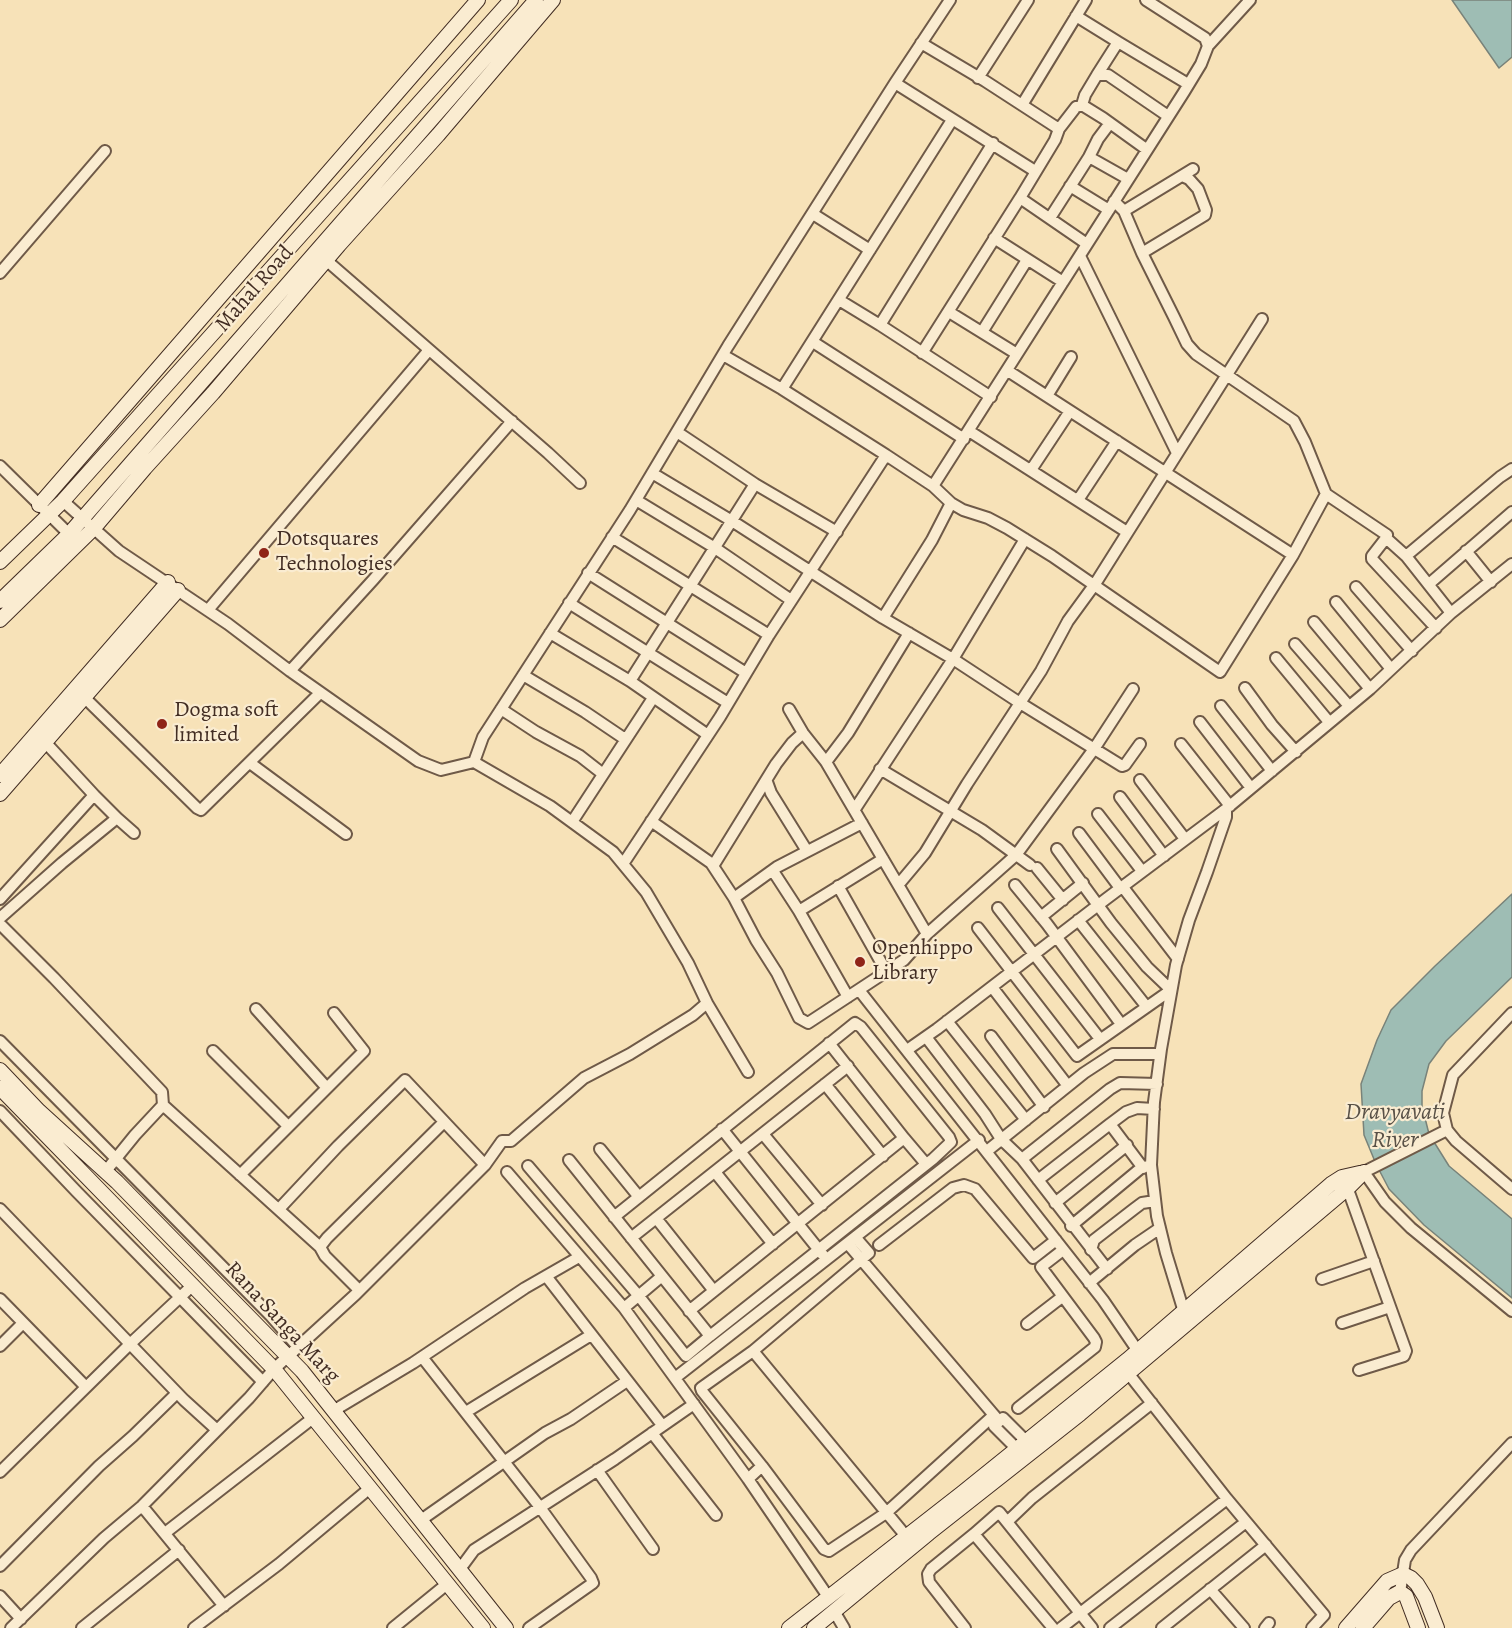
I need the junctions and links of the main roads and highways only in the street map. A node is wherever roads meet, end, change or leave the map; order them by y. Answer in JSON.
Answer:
{"nodes":[{"id":1,"x":478,"y":0,"type":"edge"},
{"id":2,"x":511,"y":0,"type":"edge"},
{"id":3,"x":536,"y":0,"type":"edge"},
{"id":4,"x":553,"y":0,"type":"edge"},
{"id":5,"x":44,"y":510,"type":"junction"},
{"id":6,"x":0,"y":562,"type":"edge"},
{"id":7,"x":0,"y":601,"type":"edge"},
{"id":8,"x":0,"y":620,"type":"edge"},
{"id":9,"x":0,"y":775,"type":"edge"},
{"id":10,"x":0,"y":794,"type":"edge"},
{"id":11,"x":0,"y":1070,"type":"edge"},
{"id":12,"x":0,"y":1088,"type":"edge"},
{"id":13,"x":1364,"y":1172,"type":"road end"},
{"id":14,"x":1345,"y":1182,"type":"junction"},
{"id":15,"x":1141,"y":1355,"type":"junction"},
{"id":16,"x":1026,"y":1449,"type":"junction"},
{"id":17,"x":832,"y":1604,"type":"junction"},
{"id":18,"x":483,"y":1628,"type":"edge"},
{"id":19,"x":506,"y":1628,"type":"edge"},
{"id":20,"x":789,"y":1628,"type":"edge"},
{"id":21,"x":814,"y":1628,"type":"edge"},
{"id":22,"x":1346,"y":1628,"type":"edge"},
{"id":23,"x":1363,"y":1628,"type":"edge"},
{"id":24,"x":1418,"y":1628,"type":"edge"},
{"id":25,"x":1437,"y":1628,"type":"edge"}],
"edges":[{"from":1,"to":5,"type":"main road"},
{"from":2,"to":5,"type":"main road","name":"Mahal Road"},
{"from":3,"to":7,"type":"main road","name":"Mahal Road"},
{"from":4,"to":8,"type":"main road"},
{"from":5,"to":6,"type":"main road","name":"Mahal Road"},
{"from":9,"to":10,"type":"main road"},
{"from":11,"to":19,"type":"main road","name":"Rana Sanga Marg"},
{"from":12,"to":18,"type":"main road","name":"Rana Sanga Marg"},
{"from":13,"to":14,"type":"main road"},
{"from":14,"to":15,"type":"main road"},
{"from":14,"to":15,"type":"main road"},
{"from":15,"to":16,"type":"main road"},
{"from":15,"to":16,"type":"main road"},
{"from":16,"to":17,"type":"main road"},
{"from":17,"to":20,"type":"main road"},
{"from":17,"to":21,"type":"main road"},
{"from":22,"to":25,"type":"main road"},
{"from":23,"to":24,"type":"main road"}]}
